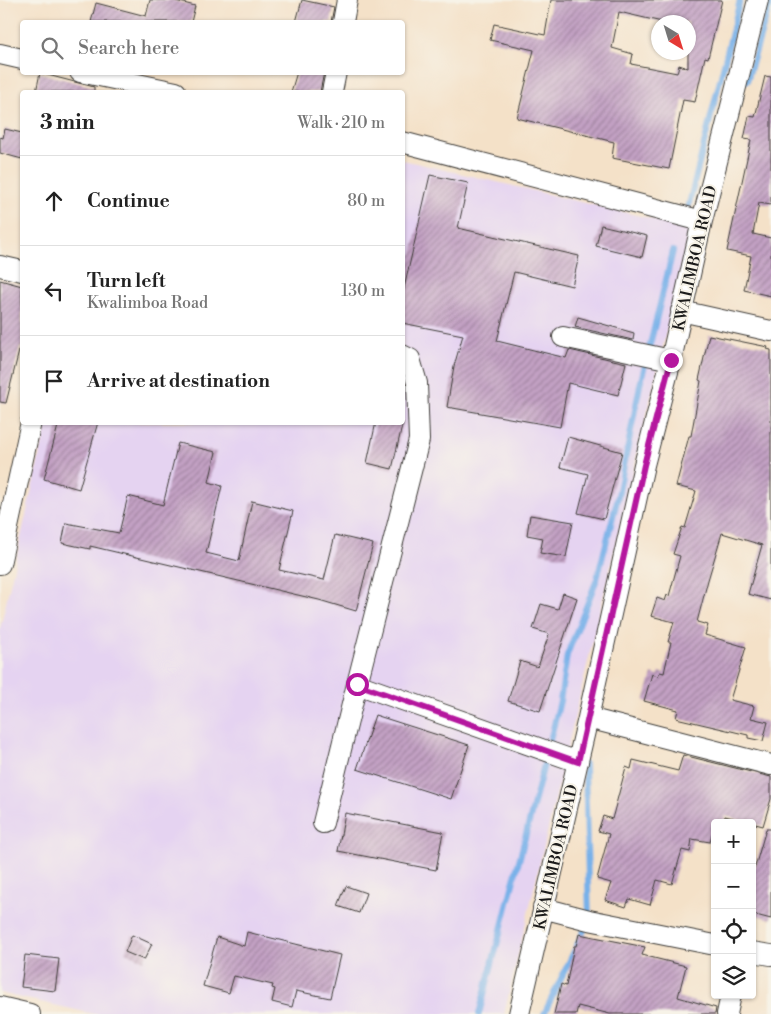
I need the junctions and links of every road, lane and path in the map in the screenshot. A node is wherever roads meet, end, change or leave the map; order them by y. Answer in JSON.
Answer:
{"nodes":[{"id":1,"x":347,"y":0,"type":"edge"},
{"id":2,"x":758,"y":0,"type":"edge"},
{"id":3,"x":344,"y":20,"type":"edge"},
{"id":4,"x":0,"y":54,"type":"edge"},
{"id":5,"x":20,"y":59,"type":"edge"},
{"id":6,"x":87,"y":75,"type":"edge"},
{"id":7,"x":335,"y":75,"type":"edge"},
{"id":8,"x":112,"y":86,"type":"edge"},
{"id":9,"x":155,"y":90,"type":"edge"},
{"id":10,"x":332,"y":90,"type":"edge"},
{"id":11,"x":405,"y":143,"type":"edge"},
{"id":12,"x":702,"y":222,"type":"junction"},
{"id":13,"x":0,"y":266,"type":"edge"},
{"id":14,"x":20,"y":271,"type":"edge"},
{"id":15,"x":682,"y":311,"type":"junction"},
{"id":16,"x":771,"y":331,"type":"edge"},
{"id":17,"x":563,"y":336,"type":"dead end"},
{"id":18,"x":405,"y":356,"type":"edge"},
{"id":19,"x":671,"y":360,"type":"junction"},
{"id":20,"x":30,"y":425,"type":"edge"},
{"id":21,"x":0,"y":564,"type":"edge"},
{"id":22,"x":357,"y":684,"type":"junction"},
{"id":23,"x":588,"y":718,"type":"junction"},
{"id":24,"x":578,"y":762,"type":"junction"},
{"id":25,"x":771,"y":765,"type":"edge"},
{"id":26,"x":323,"y":823,"type":"dead end"},
{"id":27,"x":543,"y":908,"type":"junction"},
{"id":28,"x":711,"y":943,"type":"edge"},
{"id":29,"x":756,"y":953,"type":"edge"},
{"id":30,"x":771,"y":955,"type":"edge"},
{"id":31,"x":730,"y":999,"type":"edge"},
{"id":32,"x":0,"y":1007,"type":"edge"},
{"id":33,"x":30,"y":1014,"type":"edge"},
{"id":34,"x":519,"y":1014,"type":"edge"},
{"id":35,"x":727,"y":1014,"type":"edge"}],
"edges":[{"from":1,"to":3,"type":"street"},
{"from":2,"to":12,"type":"street","name":"KWALIMBOA ROAD"},
{"from":4,"to":5,"type":"street"},
{"from":6,"to":8,"type":"street"},
{"from":7,"to":10,"type":"street"},
{"from":8,"to":9,"type":"street"},
{"from":11,"to":12,"type":"street"},
{"from":12,"to":15,"type":"street","name":"KWALIMBOA ROAD"},
{"from":13,"to":14,"type":"street"},
{"from":15,"to":16,"type":"street"},
{"from":15,"to":19,"type":"street","name":"KWALIMBOA ROAD"},
{"from":17,"to":19,"type":"street"},
{"from":18,"to":22,"type":"street"},
{"from":19,"to":23,"type":"street","name":"KWALIMBOA ROAD"},
{"from":20,"to":21,"type":"street"},
{"from":22,"to":24,"type":"street"},
{"from":22,"to":26,"type":"street"},
{"from":23,"to":24,"type":"street","name":"KWALIMBOA ROAD"},
{"from":23,"to":25,"type":"street"},
{"from":24,"to":27,"type":"street","name":"KWALIMBOA ROAD"},
{"from":27,"to":28,"type":"street"},
{"from":27,"to":34,"type":"street","name":"KWALIMBOA ROAD"},
{"from":29,"to":30,"type":"street"},
{"from":31,"to":35,"type":"street"},
{"from":32,"to":33,"type":"street"}]}
